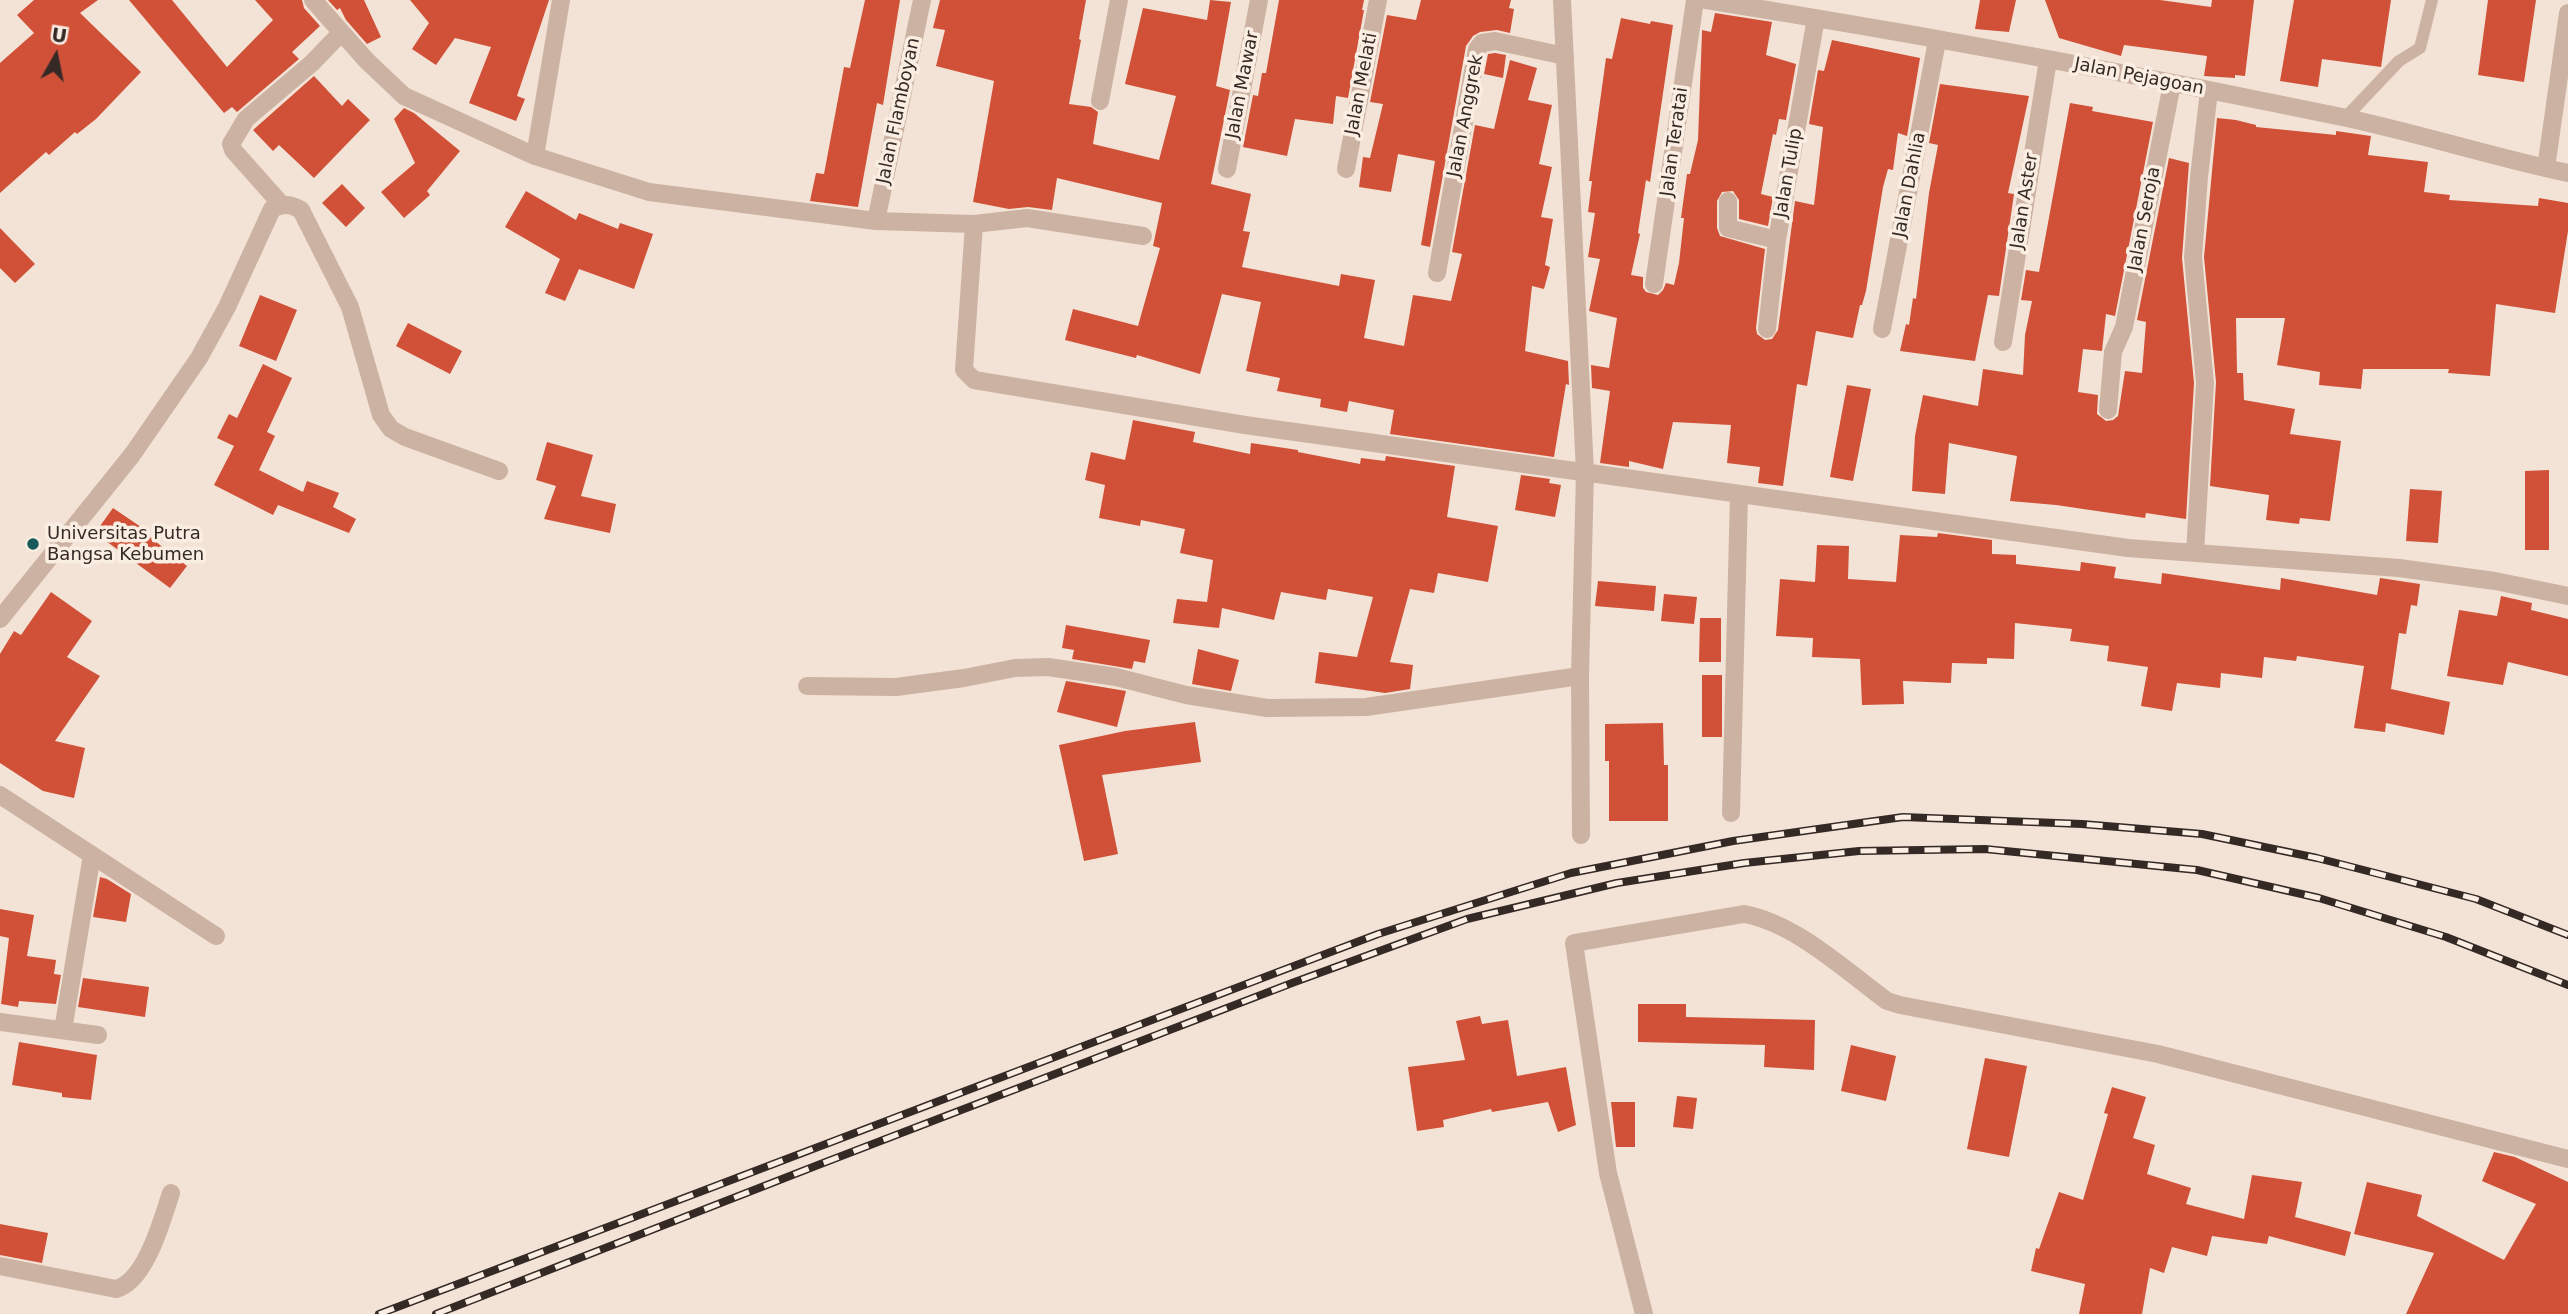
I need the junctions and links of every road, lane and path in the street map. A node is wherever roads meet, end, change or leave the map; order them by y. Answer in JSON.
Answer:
{"nodes":[{"id":1,"x":313,"y":0,"type":"edge"},
{"id":2,"x":561,"y":0,"type":"edge"},
{"id":3,"x":922,"y":0,"type":"edge"},
{"id":4,"x":1119,"y":0,"type":"edge"},
{"id":5,"x":1259,"y":0,"type":"edge"},
{"id":6,"x":1378,"y":0,"type":"edge"},
{"id":7,"x":1562,"y":0,"type":"edge"},
{"id":8,"x":1696,"y":0,"type":"edge"},
{"id":9,"x":1706,"y":0,"type":"edge"},
{"id":10,"x":2432,"y":0,"type":"edge"},
{"id":11,"x":2568,"y":13,"type":"edge"},
{"id":12,"x":1816,"y":18,"type":"junction"},
{"id":13,"x":341,"y":33,"type":"junction"},
{"id":14,"x":1937,"y":41,"type":"junction"},
{"id":15,"x":1565,"y":56,"type":"junction"},
{"id":16,"x":2048,"y":60,"type":"junction"},
{"id":17,"x":2172,"y":84,"type":"junction"},
{"id":18,"x":2209,"y":91,"type":"junction"},
{"id":19,"x":1100,"y":101,"type":"dead end"},
{"id":20,"x":2345,"y":118,"type":"junction"},
{"id":21,"x":536,"y":156,"type":"junction"},
{"id":22,"x":2546,"y":168,"type":"junction"},
{"id":23,"x":1227,"y":169,"type":"dead end"},
{"id":24,"x":1346,"y":169,"type":"dead end"},
{"id":25,"x":2568,"y":173,"type":"edge"},
{"id":26,"x":1728,"y":201,"type":"dead end"},
{"id":27,"x":281,"y":204,"type":"junction"},
{"id":28,"x":876,"y":221,"type":"junction"},
{"id":29,"x":974,"y":224,"type":"junction"},
{"id":30,"x":1143,"y":236,"type":"dead end"},
{"id":31,"x":1777,"y":240,"type":"junction"},
{"id":32,"x":1437,"y":273,"type":"dead end"},
{"id":33,"x":1654,"y":284,"type":"dead end"},
{"id":34,"x":1767,"y":329,"type":"dead end"},
{"id":35,"x":1882,"y":329,"type":"dead end"},
{"id":36,"x":2003,"y":342,"type":"dead end"},
{"id":37,"x":2108,"y":410,"type":"dead end"},
{"id":38,"x":499,"y":471,"type":"dead end"},
{"id":39,"x":1585,"y":472,"type":"junction"},
{"id":40,"x":1739,"y":494,"type":"junction"},
{"id":41,"x":2195,"y":553,"type":"junction"},
{"id":42,"x":2568,"y":596,"type":"edge"},
{"id":43,"x":0,"y":619,"type":"edge"},
{"id":44,"x":1580,"y":676,"type":"junction"},
{"id":45,"x":807,"y":686,"type":"dead end"},
{"id":46,"x":0,"y":794,"type":"edge"},
{"id":47,"x":1731,"y":813,"type":"dead end"},
{"id":48,"x":1581,"y":835,"type":"dead end"},
{"id":49,"x":92,"y":855,"type":"junction"},
{"id":50,"x":216,"y":936,"type":"dead end"},
{"id":51,"x":0,"y":1022,"type":"edge"},
{"id":52,"x":63,"y":1030,"type":"junction"},
{"id":53,"x":98,"y":1035,"type":"dead end"},
{"id":54,"x":2568,"y":1159,"type":"edge"},
{"id":55,"x":171,"y":1193,"type":"dead end"},
{"id":56,"x":0,"y":1266,"type":"edge"},
{"id":57,"x":1644,"y":1314,"type":"edge"}],
"edges":[{"from":1,"to":13,"type":"street"},
{"from":2,"to":21,"type":"street"},
{"from":3,"to":28,"type":"street","name":"Jalan Flamboyan"},
{"from":4,"to":19,"type":"street"},
{"from":5,"to":23,"type":"street","name":"Jalan Mawar"},
{"from":6,"to":24,"type":"street","name":"Jalan Melati"},
{"from":7,"to":15,"type":"street"},
{"from":8,"to":33,"type":"street","name":"Jalan Teratai"},
{"from":9,"to":12,"type":"street","name":"Jalan Pejagoan"},
{"from":10,"to":20,"type":"lane"},
{"from":11,"to":22,"type":"street"},
{"from":12,"to":14,"type":"street","name":"Jalan Pejagoan"},
{"from":12,"to":31,"type":"street","name":"Jalan Tulip"},
{"from":13,"to":21,"type":"street"},
{"from":13,"to":27,"type":"street"},
{"from":14,"to":16,"type":"street","name":"Jalan Pejagoan"},
{"from":14,"to":35,"type":"street","name":"Jalan Dahlia"},
{"from":15,"to":32,"type":"street","name":"Jalan Anggrek"},
{"from":15,"to":39,"type":"street"},
{"from":16,"to":17,"type":"street","name":"Jalan Pejagoan"},
{"from":16,"to":36,"type":"street","name":"Jalan Aster"},
{"from":17,"to":18,"type":"street","name":"Jalan Pejagoan"},
{"from":17,"to":37,"type":"street","name":"Jalan Seroja"},
{"from":18,"to":20,"type":"street","name":"Jalan Pejagoan"},
{"from":18,"to":41,"type":"street"},
{"from":20,"to":22,"type":"street","name":"Jalan Pejagoan"},
{"from":21,"to":28,"type":"street"},
{"from":22,"to":25,"type":"street","name":"Jalan Pejagoan"},
{"from":26,"to":31,"type":"street"},
{"from":27,"to":38,"type":"street"},
{"from":27,"to":43,"type":"street"},
{"from":28,"to":29,"type":"street"},
{"from":29,"to":30,"type":"street"},
{"from":29,"to":39,"type":"street"},
{"from":31,"to":34,"type":"street","name":"Jalan Tulip"},
{"from":39,"to":40,"type":"street"},
{"from":39,"to":44,"type":"street"},
{"from":40,"to":41,"type":"street"},
{"from":40,"to":47,"type":"street"},
{"from":41,"to":42,"type":"street"},
{"from":44,"to":45,"type":"street"},
{"from":44,"to":48,"type":"street"},
{"from":46,"to":49,"type":"street"},
{"from":49,"to":50,"type":"street"},
{"from":49,"to":52,"type":"street"},
{"from":51,"to":52,"type":"street"},
{"from":52,"to":53,"type":"street"},
{"from":54,"to":57,"type":"street"},
{"from":55,"to":56,"type":"street"}]}
